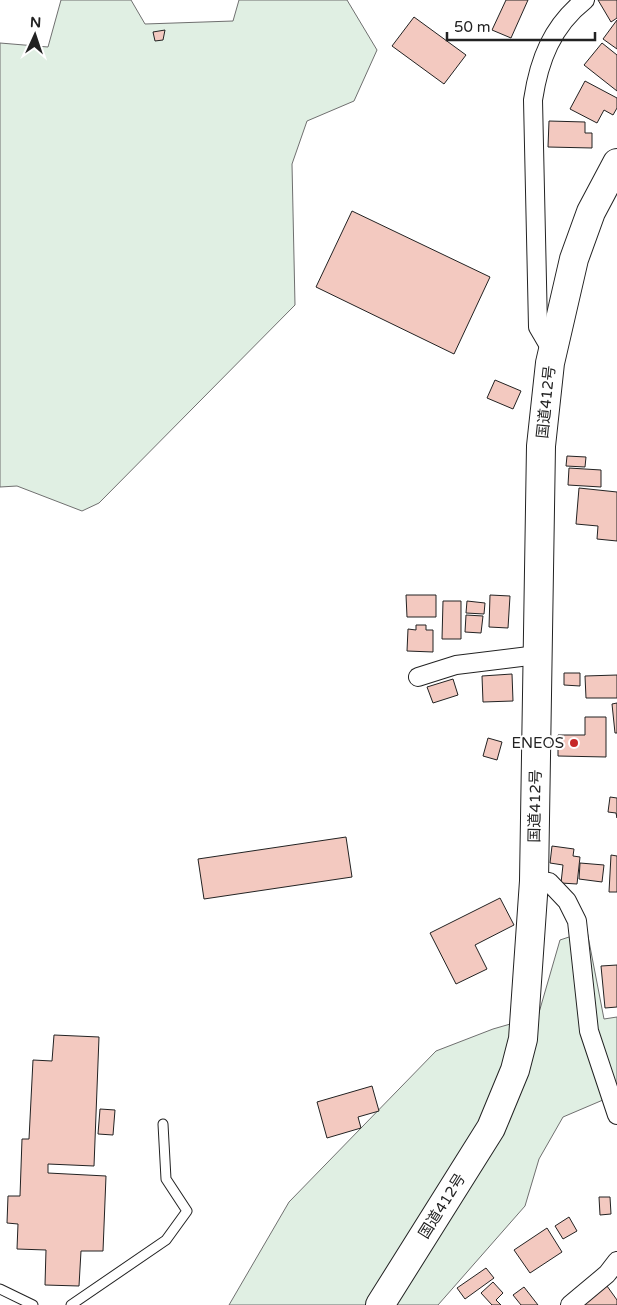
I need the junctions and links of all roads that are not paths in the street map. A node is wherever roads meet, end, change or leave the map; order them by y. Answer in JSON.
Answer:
{"nodes":[{"id":1,"x":579,"y":2,"type":"edge"},
{"id":2,"x":617,"y":163,"type":"edge"},
{"id":3,"x":552,"y":351,"type":"junction"},
{"id":4,"x":537,"y":655,"type":"junction"},
{"id":5,"x":418,"y":677,"type":"dead end"},
{"id":6,"x":534,"y":880,"type":"junction"},
{"id":7,"x":617,"y":1116,"type":"edge"},
{"id":8,"x":163,"y":1124,"type":"dead end"},
{"id":9,"x":617,"y":1261,"type":"edge"},
{"id":10,"x":0,"y":1290,"type":"edge"},
{"id":11,"x":33,"y":1305,"type":"edge"},
{"id":12,"x":71,"y":1305,"type":"edge"},
{"id":13,"x":380,"y":1305,"type":"edge"},
{"id":14,"x":570,"y":1305,"type":"edge"}],
"edges":[{"from":1,"to":3,"type":"street"},
{"from":2,"to":3,"type":"highway","name":"国道412号"},
{"from":3,"to":4,"type":"highway","name":"国道412号"},
{"from":4,"to":5,"type":"street"},
{"from":4,"to":6,"type":"highway","name":"国道412号"},
{"from":6,"to":7,"type":"street"},
{"from":6,"to":13,"type":"highway","name":"国道412号"},
{"from":8,"to":12,"type":"lane"},
{"from":9,"to":14,"type":"street"},
{"from":10,"to":11,"type":"lane"}]}
